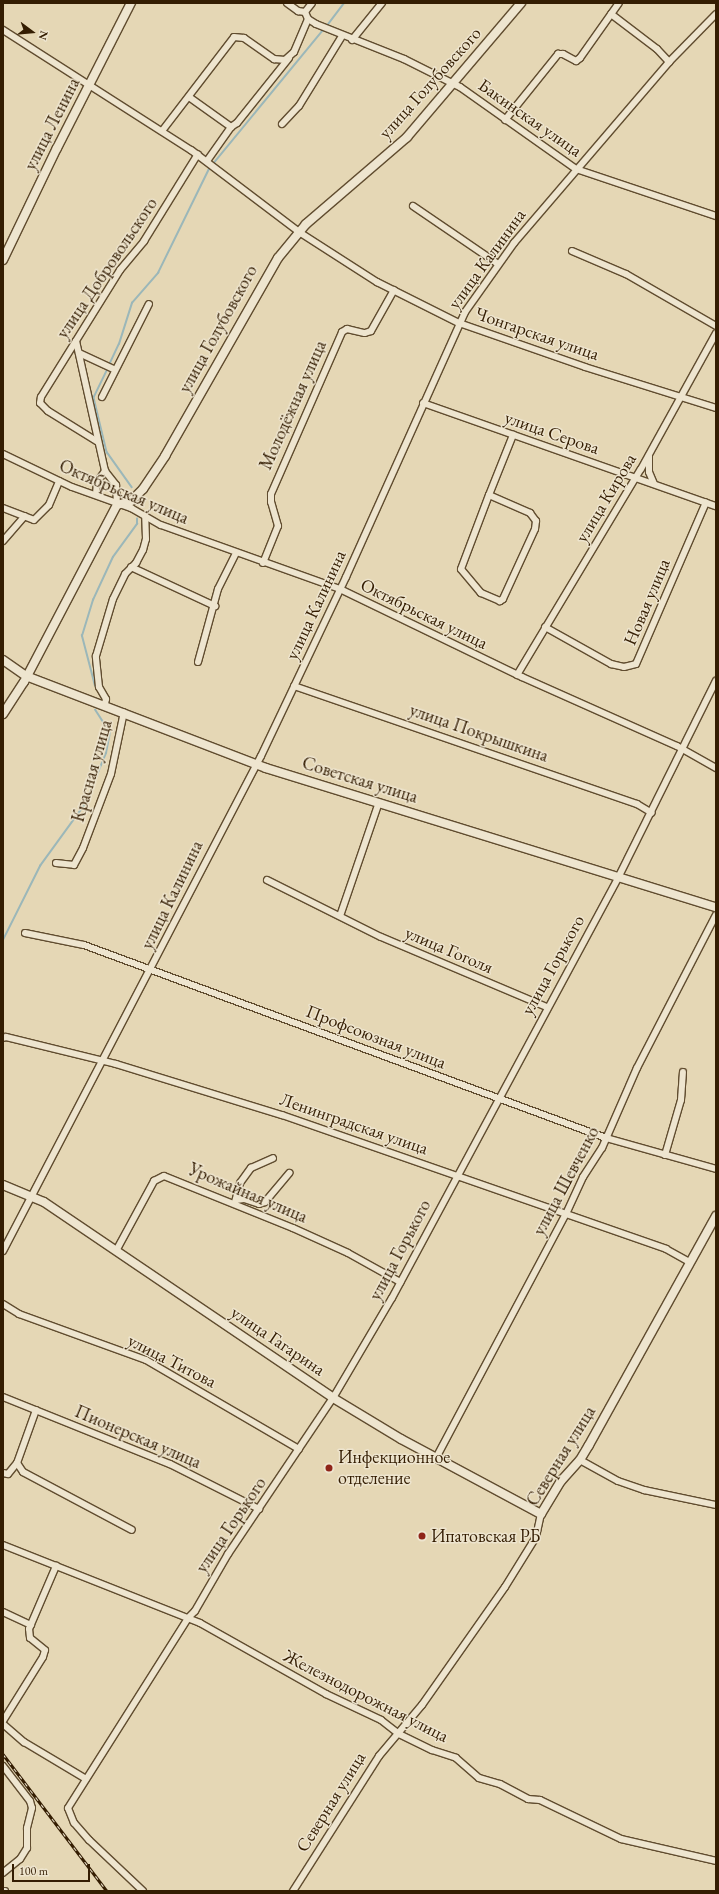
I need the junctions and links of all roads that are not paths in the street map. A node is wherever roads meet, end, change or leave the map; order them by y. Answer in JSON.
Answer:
{"nodes":[{"id":1,"x":132,"y":3,"type":"edge"},
{"id":2,"x":287,"y":3,"type":"edge"},
{"id":3,"x":312,"y":3,"type":"edge"},
{"id":4,"x":382,"y":3,"type":"edge"},
{"id":5,"x":521,"y":3,"type":"edge"},
{"id":6,"x":619,"y":3,"type":"edge"},
{"id":7,"x":305,"y":12,"type":"junction"},
{"id":8,"x":611,"y":14,"type":"junction"},
{"id":9,"x":716,"y":14,"type":"edge"},
{"id":10,"x":308,"y":19,"type":"junction"},
{"id":11,"x":3,"y":30,"type":"edge"},
{"id":12,"x":342,"y":36,"type":"junction"},
{"id":13,"x":352,"y":40,"type":"junction"},
{"id":14,"x":290,"y":56,"type":"junction"},
{"id":15,"x":670,"y":62,"type":"junction"},
{"id":16,"x":90,"y":84,"type":"junction"},
{"id":17,"x":454,"y":84,"type":"junction"},
{"id":18,"x":189,"y":97,"type":"junction"},
{"id":19,"x":505,"y":120,"type":"junction"},
{"id":20,"x":282,"y":124,"type":"dead end"},
{"id":21,"x":231,"y":127,"type":"junction"},
{"id":22,"x":162,"y":131,"type":"junction"},
{"id":23,"x":198,"y":154,"type":"junction"},
{"id":24,"x":206,"y":160,"type":"junction"},
{"id":25,"x":576,"y":169,"type":"junction"},
{"id":26,"x":413,"y":206,"type":"dead end"},
{"id":27,"x":716,"y":216,"type":"edge"},
{"id":28,"x":299,"y":232,"type":"junction"},
{"id":29,"x":572,"y":252,"type":"dead end"},
{"id":30,"x":3,"y":260,"type":"edge"},
{"id":31,"x":498,"y":264,"type":"junction"},
{"id":32,"x":394,"y":290,"type":"junction"},
{"id":33,"x":149,"y":304,"type":"dead end"},
{"id":34,"x":459,"y":323,"type":"junction"},
{"id":35,"x":716,"y":326,"type":"edge"},
{"id":36,"x":716,"y":333,"type":"edge"},
{"id":37,"x":76,"y":341,"type":"junction"},
{"id":38,"x":79,"y":353,"type":"junction"},
{"id":39,"x":114,"y":369,"type":"junction"},
{"id":40,"x":102,"y":397,"type":"dead end"},
{"id":41,"x":681,"y":399,"type":"junction"},
{"id":42,"x":423,"y":403,"type":"junction"},
{"id":43,"x":716,"y":408,"type":"edge"},
{"id":44,"x":513,"y":435,"type":"junction"},
{"id":45,"x":98,"y":442,"type":"junction"},
{"id":46,"x":3,"y":454,"type":"edge"},
{"id":47,"x":649,"y":455,"type":"junction"},
{"id":48,"x":105,"y":471,"type":"junction"},
{"id":49,"x":635,"y":477,"type":"junction"},
{"id":50,"x":59,"y":481,"type":"junction"},
{"id":51,"x":654,"y":484,"type":"junction"},
{"id":52,"x":96,"y":494,"type":"junction"},
{"id":53,"x":489,"y":495,"type":"junction"},
{"id":54,"x":706,"y":502,"type":"junction"},
{"id":55,"x":118,"y":505,"type":"junction"},
{"id":56,"x":716,"y":506,"type":"edge"},
{"id":57,"x":3,"y":508,"type":"edge"},
{"id":58,"x":25,"y":516,"type":"junction"},
{"id":59,"x":144,"y":516,"type":"junction"},
{"id":60,"x":3,"y":542,"type":"edge"},
{"id":61,"x":236,"y":553,"type":"junction"},
{"id":62,"x":136,"y":563,"type":"junction"},
{"id":63,"x":262,"y":563,"type":"junction"},
{"id":64,"x":131,"y":567,"type":"junction"},
{"id":65,"x":139,"y":571,"type":"junction"},
{"id":66,"x":340,"y":590,"type":"junction"},
{"id":67,"x":215,"y":606,"type":"junction"},
{"id":68,"x":545,"y":627,"type":"junction"},
{"id":69,"x":3,"y":660,"type":"edge"},
{"id":70,"x":198,"y":662,"type":"dead end"},
{"id":71,"x":517,"y":675,"type":"junction"},
{"id":72,"x":26,"y":676,"type":"junction"},
{"id":73,"x":716,"y":682,"type":"edge"},
{"id":74,"x":294,"y":686,"type":"junction"},
{"id":75,"x":105,"y":704,"type":"junction"},
{"id":76,"x":124,"y":712,"type":"junction"},
{"id":77,"x":3,"y":714,"type":"edge"},
{"id":78,"x":682,"y":749,"type":"junction"},
{"id":79,"x":256,"y":764,"type":"junction"},
{"id":80,"x":716,"y":768,"type":"edge"},
{"id":81,"x":379,"y":802,"type":"junction"},
{"id":82,"x":652,"y":813,"type":"junction"},
{"id":83,"x":56,"y":862,"type":"dead end"},
{"id":84,"x":619,"y":876,"type":"junction"},
{"id":85,"x":267,"y":880,"type":"dead end"},
{"id":86,"x":716,"y":907,"type":"edge"},
{"id":87,"x":716,"y":915,"type":"edge"},
{"id":88,"x":340,"y":916,"type":"junction"},
{"id":89,"x":25,"y":933,"type":"dead end"},
{"id":90,"x":152,"y":969,"type":"junction"},
{"id":91,"x":547,"y":1007,"type":"junction"},
{"id":92,"x":3,"y":1038,"type":"edge"},
{"id":93,"x":103,"y":1063,"type":"junction"},
{"id":94,"x":683,"y":1072,"type":"dead end"},
{"id":95,"x":498,"y":1099,"type":"junction"},
{"id":96,"x":606,"y":1138,"type":"junction"},
{"id":97,"x":665,"y":1155,"type":"junction"},
{"id":98,"x":273,"y":1158,"type":"dead end"},
{"id":99,"x":716,"y":1169,"type":"edge"},
{"id":100,"x":289,"y":1173,"type":"dead end"},
{"id":101,"x":458,"y":1175,"type":"junction"},
{"id":102,"x":3,"y":1186,"type":"edge"},
{"id":103,"x":31,"y":1196,"type":"junction"},
{"id":104,"x":235,"y":1201,"type":"junction"},
{"id":105,"x":267,"y":1201,"type":"junction"},
{"id":106,"x":566,"y":1214,"type":"junction"},
{"id":107,"x":262,"y":1215,"type":"junction"},
{"id":108,"x":716,"y":1216,"type":"edge"},
{"id":109,"x":116,"y":1250,"type":"junction"},
{"id":110,"x":3,"y":1251,"type":"edge"},
{"id":111,"x":689,"y":1262,"type":"junction"},
{"id":112,"x":400,"y":1282,"type":"junction"},
{"id":113,"x":3,"y":1304,"type":"edge"},
{"id":114,"x":3,"y":1397,"type":"edge"},
{"id":115,"x":333,"y":1398,"type":"junction"},
{"id":116,"x":36,"y":1410,"type":"junction"},
{"id":117,"x":299,"y":1449,"type":"junction"},
{"id":118,"x":436,"y":1458,"type":"junction"},
{"id":119,"x":580,"y":1460,"type":"junction"},
{"id":120,"x":17,"y":1463,"type":"junction"},
{"id":121,"x":3,"y":1473,"type":"edge"},
{"id":122,"x":716,"y":1505,"type":"edge"},
{"id":123,"x":259,"y":1509,"type":"junction"},
{"id":124,"x":541,"y":1514,"type":"junction"},
{"id":125,"x":132,"y":1530,"type":"dead end"},
{"id":126,"x":3,"y":1545,"type":"edge"},
{"id":127,"x":56,"y":1566,"type":"junction"},
{"id":128,"x":3,"y":1612,"type":"edge"},
{"id":129,"x":188,"y":1618,"type":"junction"},
{"id":130,"x":31,"y":1625,"type":"junction"},
{"id":131,"x":3,"y":1722,"type":"edge"},
{"id":132,"x":399,"y":1734,"type":"junction"},
{"id":133,"x":3,"y":1766,"type":"edge"},
{"id":134,"x":86,"y":1779,"type":"junction"},
{"id":135,"x":716,"y":1861,"type":"edge"},
{"id":136,"x":3,"y":1873,"type":"edge"},
{"id":137,"x":143,"y":1891,"type":"edge"},
{"id":138,"x":293,"y":1891,"type":"edge"}],
"edges":[{"from":1,"to":16,"type":"street","name":"улица Ленина"},
{"from":2,"to":7,"type":"street"},
{"from":3,"to":7,"type":"street"},
{"from":4,"to":13,"type":"street"},
{"from":5,"to":17,"type":"street","name":"улица Голубовского"},
{"from":6,"to":8,"type":"street"},
{"from":7,"to":10,"type":"street"},
{"from":8,"to":15,"type":"street"},
{"from":8,"to":19,"type":"street"},
{"from":9,"to":15,"type":"street","name":"улица Калинина"},
{"from":10,"to":12,"type":"street","name":"Бакинская улица"},
{"from":10,"to":14,"type":"street"},
{"from":11,"to":16,"type":"street"},
{"from":12,"to":13,"type":"street","name":"Бакинская улица"},
{"from":12,"to":20,"type":"street"},
{"from":13,"to":17,"type":"street","name":"Бакинская улица"},
{"from":14,"to":18,"type":"street"},
{"from":14,"to":21,"type":"street"},
{"from":15,"to":25,"type":"street","name":"улица Калинина"},
{"from":16,"to":22,"type":"street"},
{"from":16,"to":30,"type":"street","name":"улица Ленина"},
{"from":17,"to":19,"type":"street","name":"Бакинская улица"},
{"from":17,"to":28,"type":"street","name":"улица Голубовского"},
{"from":18,"to":21,"type":"street"},
{"from":18,"to":22,"type":"street"},
{"from":19,"to":25,"type":"street","name":"Бакинская улица"},
{"from":21,"to":24,"type":"street"},
{"from":22,"to":23,"type":"street"},
{"from":23,"to":24,"type":"street"},
{"from":23,"to":37,"type":"street","name":"улица Добровольского"},
{"from":24,"to":28,"type":"street","name":"Чонгарская улица"},
{"from":25,"to":27,"type":"street","name":"Бакинская улица"},
{"from":25,"to":31,"type":"street","name":"улица Калинина"},
{"from":26,"to":31,"type":"street"},
{"from":28,"to":32,"type":"street","name":"Чонгарская улица"},
{"from":28,"to":55,"type":"street","name":"улица Голубовского"},
{"from":29,"to":35,"type":"street"},
{"from":31,"to":34,"type":"street","name":"улица Калинина"},
{"from":32,"to":34,"type":"street","name":"Чонгарская улица"},
{"from":32,"to":63,"type":"street","name":"Молодёжная улица"},
{"from":33,"to":39,"type":"street"},
{"from":34,"to":41,"type":"street","name":"Чонгарская улица"},
{"from":34,"to":42,"type":"street","name":"улица Калинина"},
{"from":36,"to":41,"type":"street","name":"улица Кирова"},
{"from":37,"to":38,"type":"street"},
{"from":37,"to":45,"type":"street","name":"улица Добровольского"},
{"from":38,"to":39,"type":"street"},
{"from":38,"to":45,"type":"street"},
{"from":39,"to":40,"type":"street"},
{"from":41,"to":43,"type":"street","name":"Чонгарская улица"},
{"from":41,"to":47,"type":"street","name":"улица Кирова"},
{"from":42,"to":44,"type":"street","name":"улица Серова"},
{"from":42,"to":66,"type":"street","name":"улица Калинина"},
{"from":44,"to":49,"type":"street","name":"улица Серова"},
{"from":44,"to":53,"type":"street"},
{"from":45,"to":48,"type":"street"},
{"from":46,"to":50,"type":"street","name":"Октябрьская улица"},
{"from":47,"to":49,"type":"street","name":"улица Кирова"},
{"from":47,"to":51,"type":"street"},
{"from":48,"to":52,"type":"street"},
{"from":48,"to":55,"type":"street"},
{"from":49,"to":51,"type":"street","name":"улица Серова"},
{"from":49,"to":68,"type":"street","name":"улица Кирова"},
{"from":50,"to":52,"type":"street","name":"Октябрьская улица"},
{"from":50,"to":58,"type":"street"},
{"from":51,"to":54,"type":"street","name":"улица Серова"},
{"from":52,"to":55,"type":"street","name":"Октябрьская улица"},
{"from":53,"to":53,"type":"street"},
{"from":54,"to":56,"type":"street","name":"улица Серова"},
{"from":54,"to":68,"type":"street","name":"Новая улица"},
{"from":55,"to":59,"type":"street","name":"Октябрьская улица"},
{"from":55,"to":72,"type":"street"},
{"from":57,"to":58,"type":"street"},
{"from":58,"to":60,"type":"street"},
{"from":59,"to":61,"type":"street","name":"Октябрьская улица"},
{"from":59,"to":62,"type":"street"},
{"from":61,"to":63,"type":"street","name":"Октябрьская улица"},
{"from":61,"to":67,"type":"street"},
{"from":62,"to":64,"type":"street"},
{"from":62,"to":65,"type":"street"},
{"from":63,"to":66,"type":"street","name":"Октябрьская улица"},
{"from":64,"to":65,"type":"street"},
{"from":64,"to":75,"type":"street"},
{"from":65,"to":67,"type":"street"},
{"from":66,"to":71,"type":"street","name":"Октябрьская улица"},
{"from":66,"to":74,"type":"street","name":"улица Калинина"},
{"from":67,"to":70,"type":"street"},
{"from":68,"to":71,"type":"street","name":"улица Кирова"},
{"from":69,"to":72,"type":"street","name":"Советская улица"},
{"from":71,"to":78,"type":"street","name":"Октябрьская улица"},
{"from":72,"to":75,"type":"street","name":"Советская улица"},
{"from":72,"to":77,"type":"street"},
{"from":73,"to":78,"type":"street","name":"улица Горького"},
{"from":74,"to":79,"type":"street","name":"улица Калинина"},
{"from":74,"to":82,"type":"street","name":"улица Покрышкина"},
{"from":75,"to":76,"type":"street","name":"Советская улица"},
{"from":76,"to":79,"type":"street","name":"Советская улица"},
{"from":76,"to":83,"type":"street","name":"Красная улица"},
{"from":78,"to":80,"type":"street","name":"Октябрьская улица"},
{"from":78,"to":82,"type":"street","name":"улица Горького"},
{"from":79,"to":81,"type":"street","name":"Советская улица"},
{"from":79,"to":90,"type":"street","name":"улица Калинина"},
{"from":81,"to":84,"type":"street","name":"Советская улица"},
{"from":81,"to":88,"type":"street"},
{"from":82,"to":84,"type":"street","name":"улица Горького"},
{"from":84,"to":86,"type":"street","name":"Советская улица"},
{"from":84,"to":91,"type":"street","name":"улица Горького"},
{"from":85,"to":88,"type":"street","name":"улица Гоголя"},
{"from":87,"to":96,"type":"street","name":"улица Шевченко"},
{"from":88,"to":91,"type":"street","name":"улица Гоголя"},
{"from":89,"to":90,"type":"street","name":"Профсоюзная улица"},
{"from":90,"to":93,"type":"street","name":"улица Калинина"},
{"from":90,"to":95,"type":"street","name":"Профсоюзная улица"},
{"from":91,"to":95,"type":"street","name":"улица Горького"},
{"from":92,"to":93,"type":"street","name":"Ленинградская улица"},
{"from":93,"to":101,"type":"street","name":"Ленинградская улица"},
{"from":93,"to":103,"type":"street","name":"улица Калинина"},
{"from":94,"to":97,"type":"street"},
{"from":95,"to":96,"type":"street","name":"Профсоюзная улица"},
{"from":95,"to":101,"type":"street","name":"улица Горького"},
{"from":96,"to":97,"type":"street","name":"Профсоюзная улица"},
{"from":96,"to":106,"type":"street","name":"улица Шевченко"},
{"from":97,"to":99,"type":"street","name":"Профсоюзная улица"},
{"from":98,"to":104,"type":"street"},
{"from":100,"to":105,"type":"street"},
{"from":101,"to":106,"type":"street","name":"Ленинградская улица"},
{"from":101,"to":112,"type":"street","name":"улица Горького"},
{"from":102,"to":103,"type":"street","name":"улица Гагарина"},
{"from":103,"to":109,"type":"street","name":"улица Гагарина"},
{"from":103,"to":110,"type":"street","name":"улица Калинина"},
{"from":104,"to":105,"type":"street"},
{"from":104,"to":107,"type":"street","name":"Урожайная улица"},
{"from":104,"to":109,"type":"street","name":"Урожайная улица"},
{"from":105,"to":107,"type":"street"},
{"from":106,"to":111,"type":"street","name":"Ленинградская улица"},
{"from":106,"to":118,"type":"street","name":"улица Шевченко"},
{"from":107,"to":112,"type":"street","name":"Урожайная улица"},
{"from":108,"to":111,"type":"street","name":"Северная улица"},
{"from":109,"to":115,"type":"street","name":"улица Гагарина"},
{"from":111,"to":119,"type":"street","name":"Северная улица"},
{"from":112,"to":115,"type":"street","name":"улица Горького"},
{"from":113,"to":117,"type":"street","name":"улица Титова"},
{"from":114,"to":116,"type":"street","name":"Пионерская улица"},
{"from":115,"to":117,"type":"street","name":"улица Горького"},
{"from":115,"to":118,"type":"street","name":"улица Гагарина"},
{"from":116,"to":120,"type":"street"},
{"from":116,"to":123,"type":"street","name":"Пионерская улица"},
{"from":117,"to":123,"type":"street","name":"улица Горького"},
{"from":118,"to":124,"type":"street","name":"улица Гагарина"},
{"from":119,"to":122,"type":"street"},
{"from":119,"to":124,"type":"street","name":"Северная улица"},
{"from":120,"to":121,"type":"street"},
{"from":120,"to":125,"type":"street"},
{"from":123,"to":129,"type":"street","name":"улица Горького"},
{"from":124,"to":132,"type":"street","name":"Северная улица"},
{"from":126,"to":127,"type":"street","name":"Железнодорожная улица"},
{"from":127,"to":129,"type":"street","name":"Железнодорожная улица"},
{"from":127,"to":130,"type":"street"},
{"from":128,"to":130,"type":"street"},
{"from":129,"to":132,"type":"street","name":"Железнодорожная улица"},
{"from":129,"to":134,"type":"street","name":"улица Горького"},
{"from":130,"to":131,"type":"street"},
{"from":131,"to":134,"type":"street"},
{"from":132,"to":135,"type":"street","name":"Железнодорожная улица"},
{"from":132,"to":138,"type":"street","name":"Северная улица"},
{"from":133,"to":136,"type":"street"},
{"from":134,"to":137,"type":"street","name":"улица Горького"}]}
